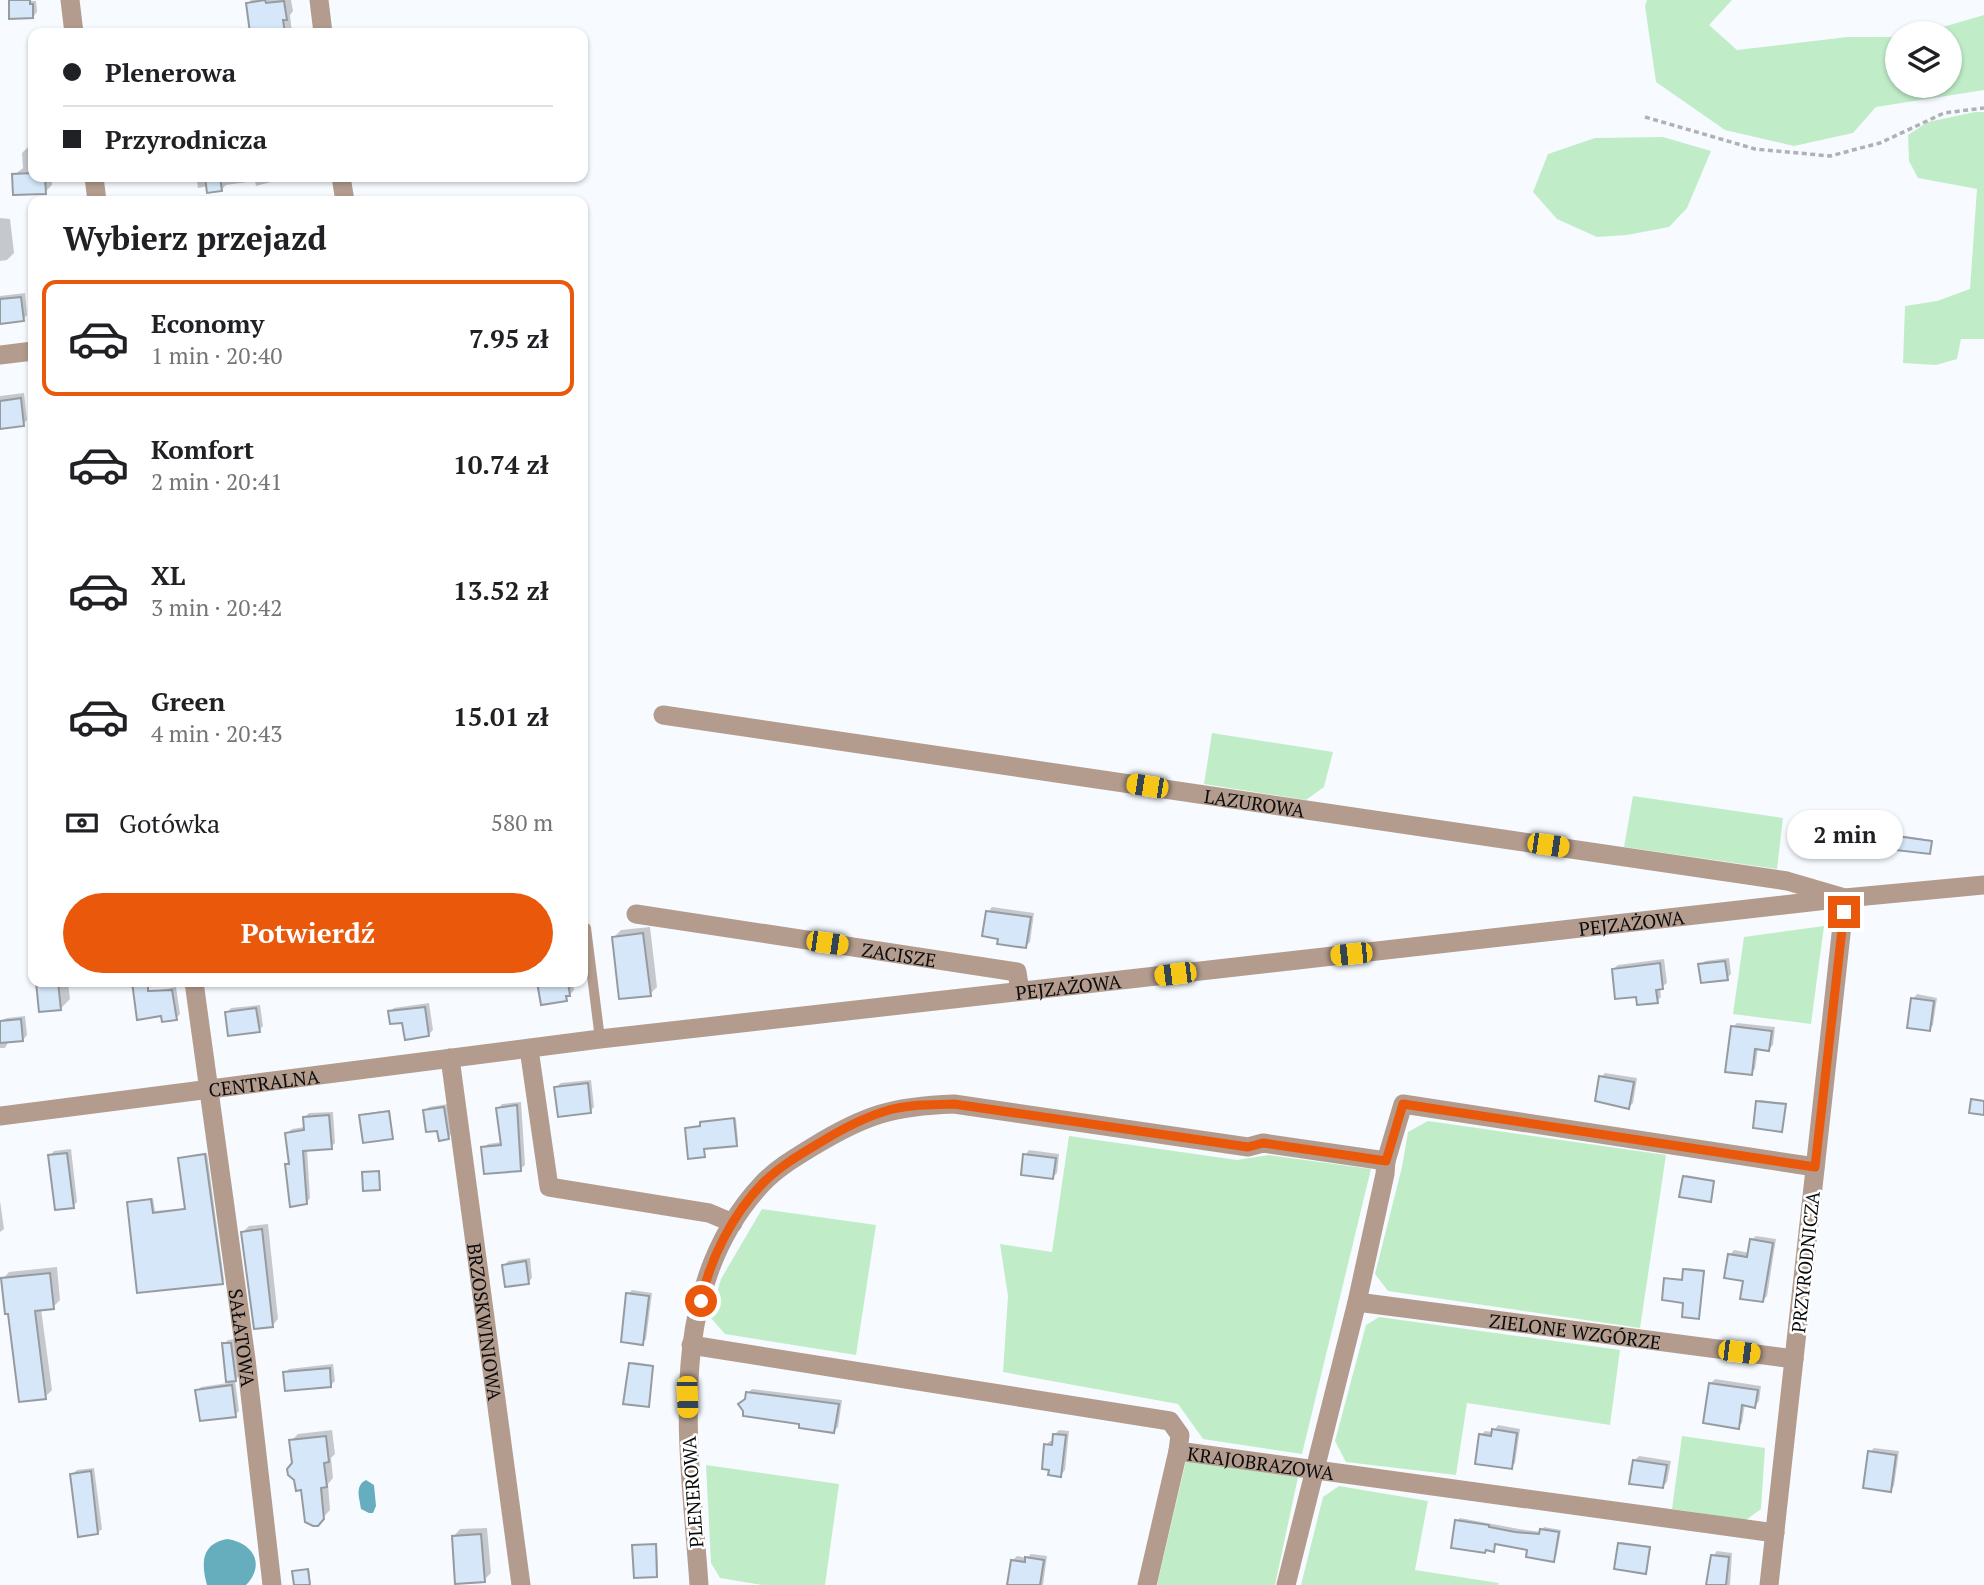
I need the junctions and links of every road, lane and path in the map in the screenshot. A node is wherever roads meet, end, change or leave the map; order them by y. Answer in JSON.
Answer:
{"nodes":[{"id":1,"x":70,"y":0,"type":"edge"},
{"id":2,"x":319,"y":0,"type":"edge"},
{"id":3,"x":73,"y":28,"type":"edge"},
{"id":4,"x":322,"y":28,"type":"edge"},
{"id":5,"x":1984,"y":108,"type":"edge"},
{"id":6,"x":1645,"y":117,"type":"dead end"},
{"id":7,"x":28,"y":352,"type":"edge"},
{"id":8,"x":0,"y":355,"type":"edge"},
{"id":9,"x":663,"y":715,"type":"dead end"},
{"id":10,"x":1984,"y":885,"type":"edge"},
{"id":11,"x":1845,"y":898,"type":"junction"},
{"id":12,"x":636,"y":914,"type":"dead end"},
{"id":13,"x":588,"y":944,"type":"edge"},
{"id":14,"x":195,"y":987,"type":"edge"},
{"id":15,"x":1020,"y":991,"type":"junction"},
{"id":16,"x":600,"y":1039,"type":"junction"},
{"id":17,"x":529,"y":1049,"type":"junction"},
{"id":18,"x":450,"y":1058,"type":"junction"},
{"id":19,"x":208,"y":1090,"type":"junction"},
{"id":20,"x":0,"y":1116,"type":"edge"},
{"id":21,"x":1386,"y":1161,"type":"junction"},
{"id":22,"x":1815,"y":1167,"type":"junction"},
{"id":23,"x":733,"y":1223,"type":"junction"},
{"id":24,"x":1357,"y":1302,"type":"junction"},
{"id":25,"x":691,"y":1345,"type":"junction"},
{"id":26,"x":1794,"y":1359,"type":"junction"},
{"id":27,"x":1178,"y":1451,"type":"junction"},
{"id":28,"x":1314,"y":1471,"type":"junction"},
{"id":29,"x":1775,"y":1533,"type":"junction"},
{"id":30,"x":272,"y":1585,"type":"edge"},
{"id":31,"x":521,"y":1585,"type":"edge"},
{"id":32,"x":699,"y":1585,"type":"edge"},
{"id":33,"x":1147,"y":1585,"type":"edge"},
{"id":34,"x":1286,"y":1585,"type":"edge"},
{"id":35,"x":1769,"y":1585,"type":"edge"}],
"edges":[{"from":1,"to":3,"type":"street"},
{"from":2,"to":4,"type":"street"},
{"from":5,"to":6,"type":"path"},
{"from":7,"to":8,"type":"street"},
{"from":9,"to":11,"type":"street","name":"LAZUROWA"},
{"from":10,"to":11,"type":"street","name":"PEJZAŻOWA"},
{"from":11,"to":15,"type":"street","name":"PEJZAŻOWA"},
{"from":11,"to":22,"type":"street","name":"PRZYRODNICZA"},
{"from":12,"to":15,"type":"street","name":"ZACISZE"},
{"from":13,"to":16,"type":"lane"},
{"from":14,"to":19,"type":"street","name":"SAŁATOWA"},
{"from":15,"to":16,"type":"street","name":"PEJZAŻOWA"},
{"from":16,"to":17,"type":"street","name":"PEJZAŻOWA"},
{"from":17,"to":18,"type":"street","name":"CENTRALNA"},
{"from":17,"to":23,"type":"street"},
{"from":18,"to":19,"type":"street","name":"CENTRALNA"},
{"from":18,"to":31,"type":"street","name":"BRZOSKWINIOWA"},
{"from":19,"to":20,"type":"street","name":"CENTRALNA"},
{"from":19,"to":30,"type":"street","name":"SAŁATOWA"},
{"from":21,"to":22,"type":"street"},
{"from":21,"to":23,"type":"street","name":"PLENEROWA"},
{"from":21,"to":24,"type":"street"},
{"from":22,"to":26,"type":"street","name":"PRZYRODNICZA"},
{"from":23,"to":25,"type":"street","name":"PLENEROWA"},
{"from":24,"to":26,"type":"street","name":"ZIELONE WZGÓRZE"},
{"from":24,"to":28,"type":"street"},
{"from":25,"to":27,"type":"street","name":"KRAJOBRAZOWA"},
{"from":25,"to":32,"type":"street","name":"PLENEROWA"},
{"from":26,"to":29,"type":"street","name":"PRZYRODNICZA"},
{"from":27,"to":28,"type":"street","name":"KRAJOBRAZOWA"},
{"from":27,"to":33,"type":"street"},
{"from":28,"to":29,"type":"street","name":"KRAJOBRAZOWA"},
{"from":28,"to":34,"type":"street"},
{"from":29,"to":35,"type":"street","name":"PRZYRODNICZA"}]}
